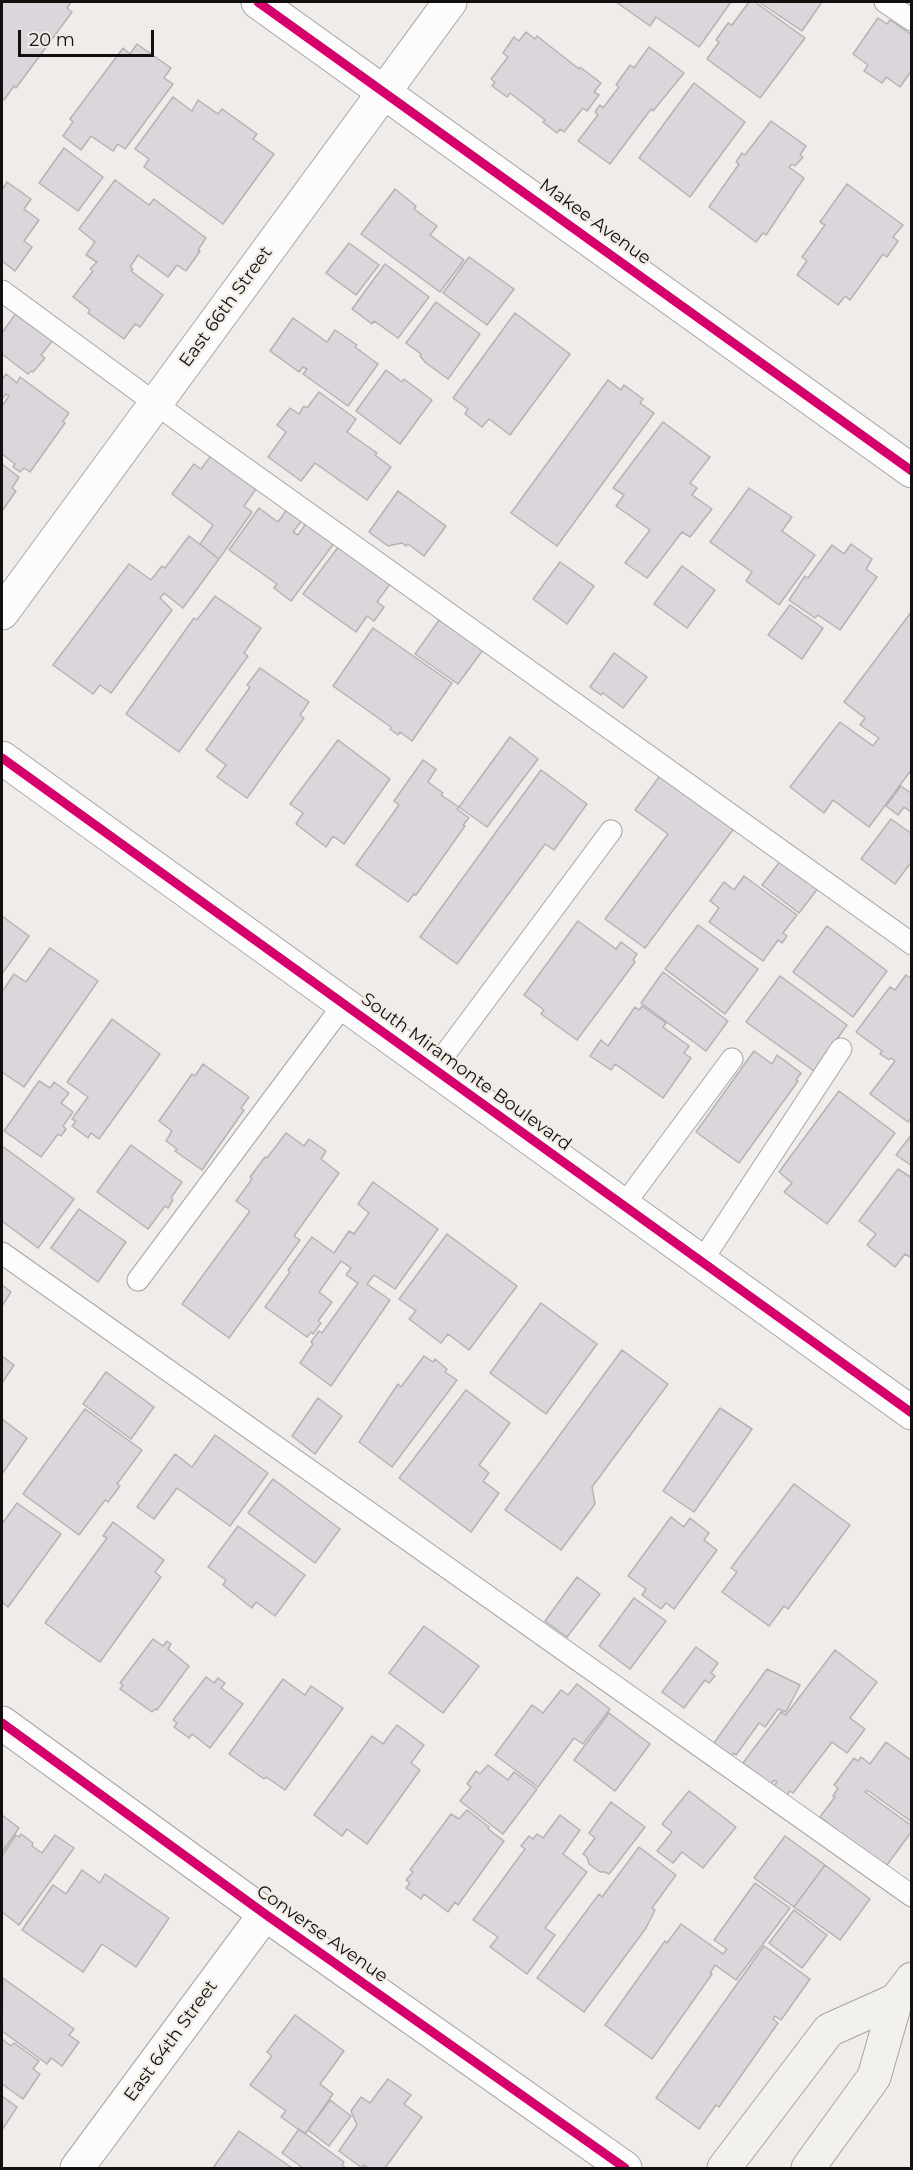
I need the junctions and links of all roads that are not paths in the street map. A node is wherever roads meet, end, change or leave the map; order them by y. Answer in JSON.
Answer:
{"nodes":[{"id":1,"x":258,"y":2,"type":"edge"},
{"id":2,"x":450,"y":2,"type":"edge"},
{"id":3,"x":885,"y":2,"type":"edge"},
{"id":4,"x":912,"y":20,"type":"edge"},
{"id":5,"x":384,"y":91,"type":"junction"},
{"id":6,"x":2,"y":291,"type":"edge"},
{"id":7,"x":155,"y":404,"type":"junction"},
{"id":8,"x":912,"y":471,"type":"edge"},
{"id":9,"x":2,"y":613,"type":"edge"},
{"id":10,"x":2,"y":758,"type":"edge"},
{"id":11,"x":611,"y":831,"type":"dead end"},
{"id":12,"x":912,"y":944,"type":"edge"},
{"id":13,"x":344,"y":1004,"type":"junction"},
{"id":14,"x":841,"y":1049,"type":"dead end"},
{"id":15,"x":732,"y":1059,"type":"dead end"},
{"id":16,"x":434,"y":1069,"type":"junction"},
{"id":17,"x":623,"y":1206,"type":"junction"},
{"id":18,"x":2,"y":1253,"type":"edge"},
{"id":19,"x":701,"y":1262,"type":"junction"},
{"id":20,"x":138,"y":1280,"type":"dead end"},
{"id":21,"x":912,"y":1413,"type":"edge"},
{"id":22,"x":2,"y":1723,"type":"edge"},
{"id":23,"x":912,"y":1896,"type":"edge"},
{"id":24,"x":265,"y":1914,"type":"junction"},
{"id":25,"x":904,"y":1989,"type":"edge"},
{"id":26,"x":77,"y":2169,"type":"edge"},
{"id":27,"x":626,"y":2169,"type":"edge"},
{"id":28,"x":724,"y":2169,"type":"edge"},
{"id":29,"x":808,"y":2169,"type":"edge"}],
"edges":[{"from":1,"to":5,"type":"street","name":"Makee Avenue"},
{"from":2,"to":5,"type":"street","name":"East 66th Street"},
{"from":3,"to":4,"type":"lane"},
{"from":5,"to":7,"type":"street","name":"East 66th Street"},
{"from":5,"to":8,"type":"street","name":"Makee Avenue"},
{"from":6,"to":7,"type":"lane"},
{"from":7,"to":9,"type":"street","name":"East 66th Street"},
{"from":7,"to":12,"type":"lane"},
{"from":10,"to":13,"type":"street","name":"South Miramonte Boulevard"},
{"from":11,"to":16,"type":"lane"},
{"from":13,"to":16,"type":"street","name":"South Miramonte Boulevard"},
{"from":13,"to":20,"type":"lane"},
{"from":14,"to":19,"type":"lane"},
{"from":15,"to":17,"type":"lane"},
{"from":16,"to":17,"type":"street","name":"South Miramonte Boulevard"},
{"from":17,"to":19,"type":"street","name":"South Miramonte Boulevard"},
{"from":18,"to":23,"type":"lane"},
{"from":19,"to":21,"type":"street","name":"South Miramonte Boulevard"},
{"from":22,"to":24,"type":"street","name":"Converse Avenue"},
{"from":24,"to":26,"type":"street","name":"East 64th Street"},
{"from":24,"to":27,"type":"street","name":"Converse Avenue"},
{"from":25,"to":28,"type":"main road"},
{"from":25,"to":29,"type":"main road"}]}
